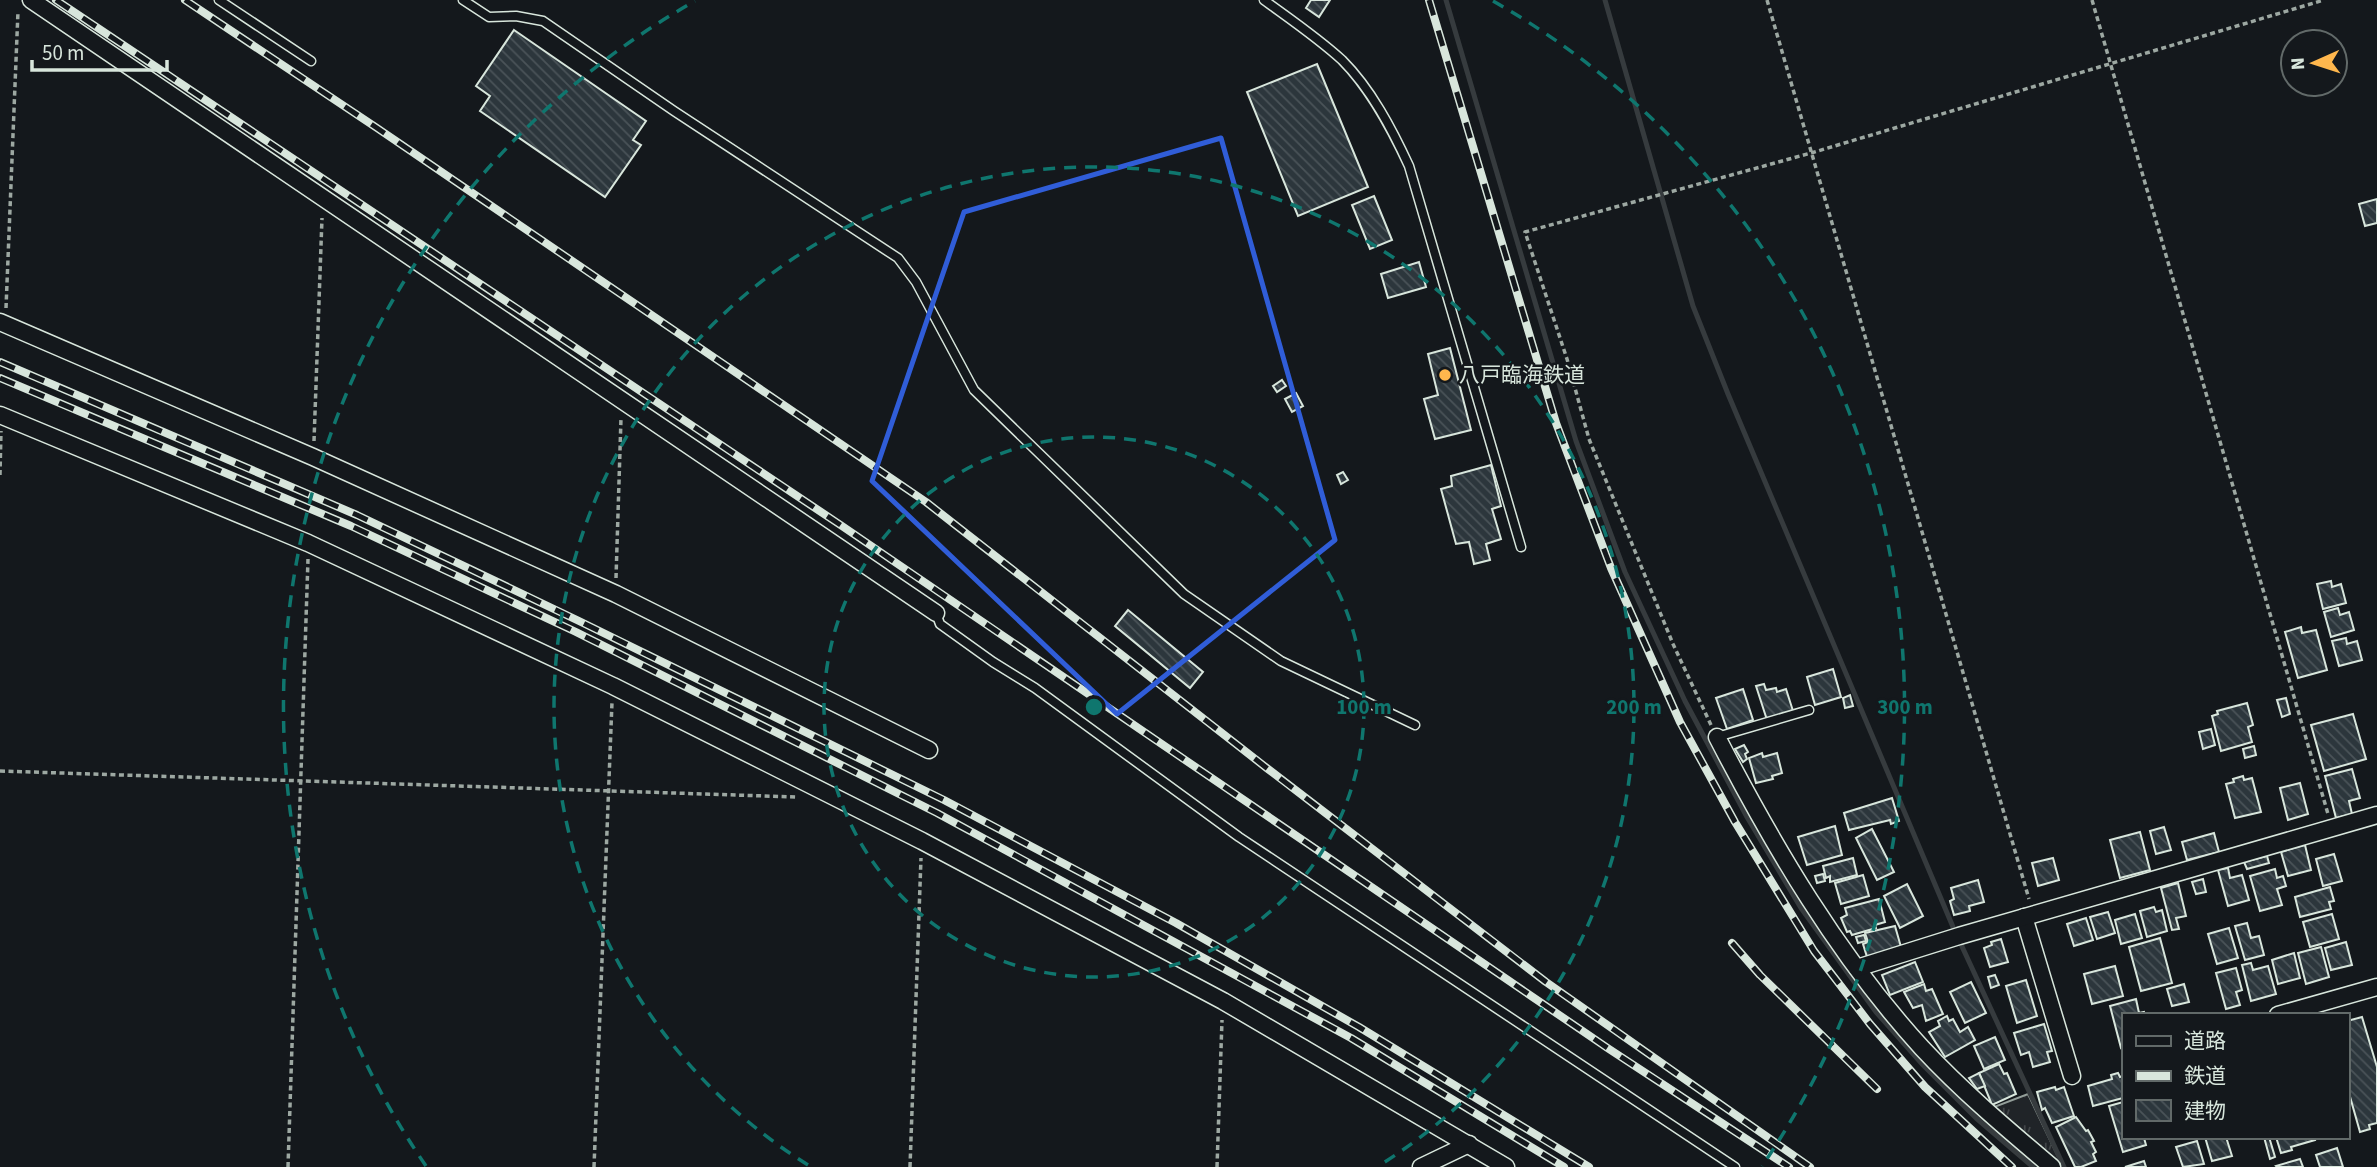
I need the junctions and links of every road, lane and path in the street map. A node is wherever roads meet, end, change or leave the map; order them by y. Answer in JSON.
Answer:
{"nodes":[{"id":1,"x":19,"y":0,"type":"edge"},
{"id":2,"x":31,"y":0,"type":"edge"},
{"id":3,"x":219,"y":0,"type":"edge"},
{"id":4,"x":463,"y":0,"type":"edge"},
{"id":5,"x":1264,"y":0,"type":"edge"},
{"id":6,"x":1767,"y":0,"type":"edge"},
{"id":7,"x":2092,"y":0,"type":"edge"},
{"id":8,"x":2324,"y":0,"type":"edge"},
{"id":9,"x":311,"y":61,"type":"dead end"},
{"id":10,"x":2110,"y":62,"type":"junction"},
{"id":11,"x":1811,"y":153,"type":"junction"},
{"id":12,"x":323,"y":196,"type":"junction"},
{"id":13,"x":3,"y":323,"type":"edge"},
{"id":14,"x":622,"y":399,"type":"junction"},
{"id":15,"x":1,"y":415,"type":"edge"},
{"id":16,"x":313,"y":457,"type":"junction"},
{"id":17,"x":0,"y":475,"type":"edge"},
{"id":18,"x":308,"y":543,"type":"junction"},
{"id":19,"x":1521,"y":547,"type":"dead end"},
{"id":20,"x":616,"y":594,"type":"junction"},
{"id":21,"x":936,"y":612,"type":"joint"},
{"id":22,"x":613,"y":686,"type":"junction"},
{"id":23,"x":1809,"y":710,"type":"dead end"},
{"id":24,"x":1415,"y":725,"type":"dead end"},
{"id":25,"x":1717,"y":737,"type":"junction"},
{"id":26,"x":929,"y":750,"type":"dead end"},
{"id":27,"x":0,"y":771,"type":"edge"},
{"id":28,"x":300,"y":782,"type":"junction"},
{"id":29,"x":610,"y":791,"type":"junction"},
{"id":30,"x":834,"y":798,"type":"junction"},
{"id":31,"x":2377,"y":815,"type":"edge"},
{"id":32,"x":2333,"y":829,"type":"junction"},
{"id":33,"x":922,"y":841,"type":"junction"},
{"id":34,"x":2028,"y":916,"type":"junction"},
{"id":35,"x":1857,"y":968,"type":"junction"},
{"id":36,"x":2377,"y":987,"type":"edge"},
{"id":37,"x":1223,"y":1001,"type":"junction"},
{"id":38,"x":2285,"y":1013,"type":"edge"},
{"id":39,"x":2072,"y":1076,"type":"dead end"},
{"id":40,"x":1469,"y":1144,"type":"junction"},
{"id":41,"x":288,"y":1167,"type":"edge"},
{"id":42,"x":594,"y":1167,"type":"edge"},
{"id":43,"x":909,"y":1167,"type":"edge"},
{"id":44,"x":1217,"y":1167,"type":"edge"},
{"id":45,"x":1422,"y":1167,"type":"edge"},
{"id":46,"x":1506,"y":1167,"type":"edge"},
{"id":47,"x":1735,"y":1167,"type":"edge"},
{"id":48,"x":2052,"y":1167,"type":"edge"}],
"edges":[{"from":1,"to":13,"type":"path"},
{"from":2,"to":12,"type":"street"},
{"from":3,"to":9,"type":"lane"},
{"from":4,"to":24,"type":"lane"},
{"from":5,"to":19,"type":"lane"},
{"from":6,"to":11,"type":"path"},
{"from":7,"to":10,"type":"path"},
{"from":8,"to":10,"type":"path"},
{"from":10,"to":11,"type":"path"},
{"from":10,"to":32,"type":"path"},
{"from":11,"to":25,"type":"path"},
{"from":11,"to":34,"type":"path"},
{"from":12,"to":14,"type":"street"},
{"from":12,"to":16,"type":"path"},
{"from":13,"to":16,"type":"street"},
{"from":14,"to":20,"type":"path"},
{"from":14,"to":21,"type":"street"},
{"from":15,"to":17,"type":"path"},
{"from":15,"to":18,"type":"street"},
{"from":16,"to":20,"type":"street"},
{"from":18,"to":22,"type":"street"},
{"from":18,"to":28,"type":"path"},
{"from":20,"to":26,"type":"street"},
{"from":21,"to":47,"type":"lane"},
{"from":22,"to":29,"type":"path"},
{"from":22,"to":30,"type":"street"},
{"from":23,"to":25,"type":"lane"},
{"from":25,"to":35,"type":"street"},
{"from":27,"to":28,"type":"path"},
{"from":28,"to":29,"type":"path"},
{"from":28,"to":41,"type":"path"},
{"from":29,"to":30,"type":"path"},
{"from":29,"to":42,"type":"path"},
{"from":30,"to":33,"type":"street"},
{"from":31,"to":32,"type":"street"},
{"from":32,"to":34,"type":"street"},
{"from":33,"to":37,"type":"street"},
{"from":33,"to":43,"type":"path"},
{"from":34,"to":35,"type":"street"},
{"from":34,"to":39,"type":"street"},
{"from":35,"to":48,"type":"street"},
{"from":36,"to":38,"type":"street"},
{"from":37,"to":40,"type":"street"},
{"from":37,"to":44,"type":"path"},
{"from":40,"to":45,"type":"street"},
{"from":40,"to":46,"type":"street"}]}
